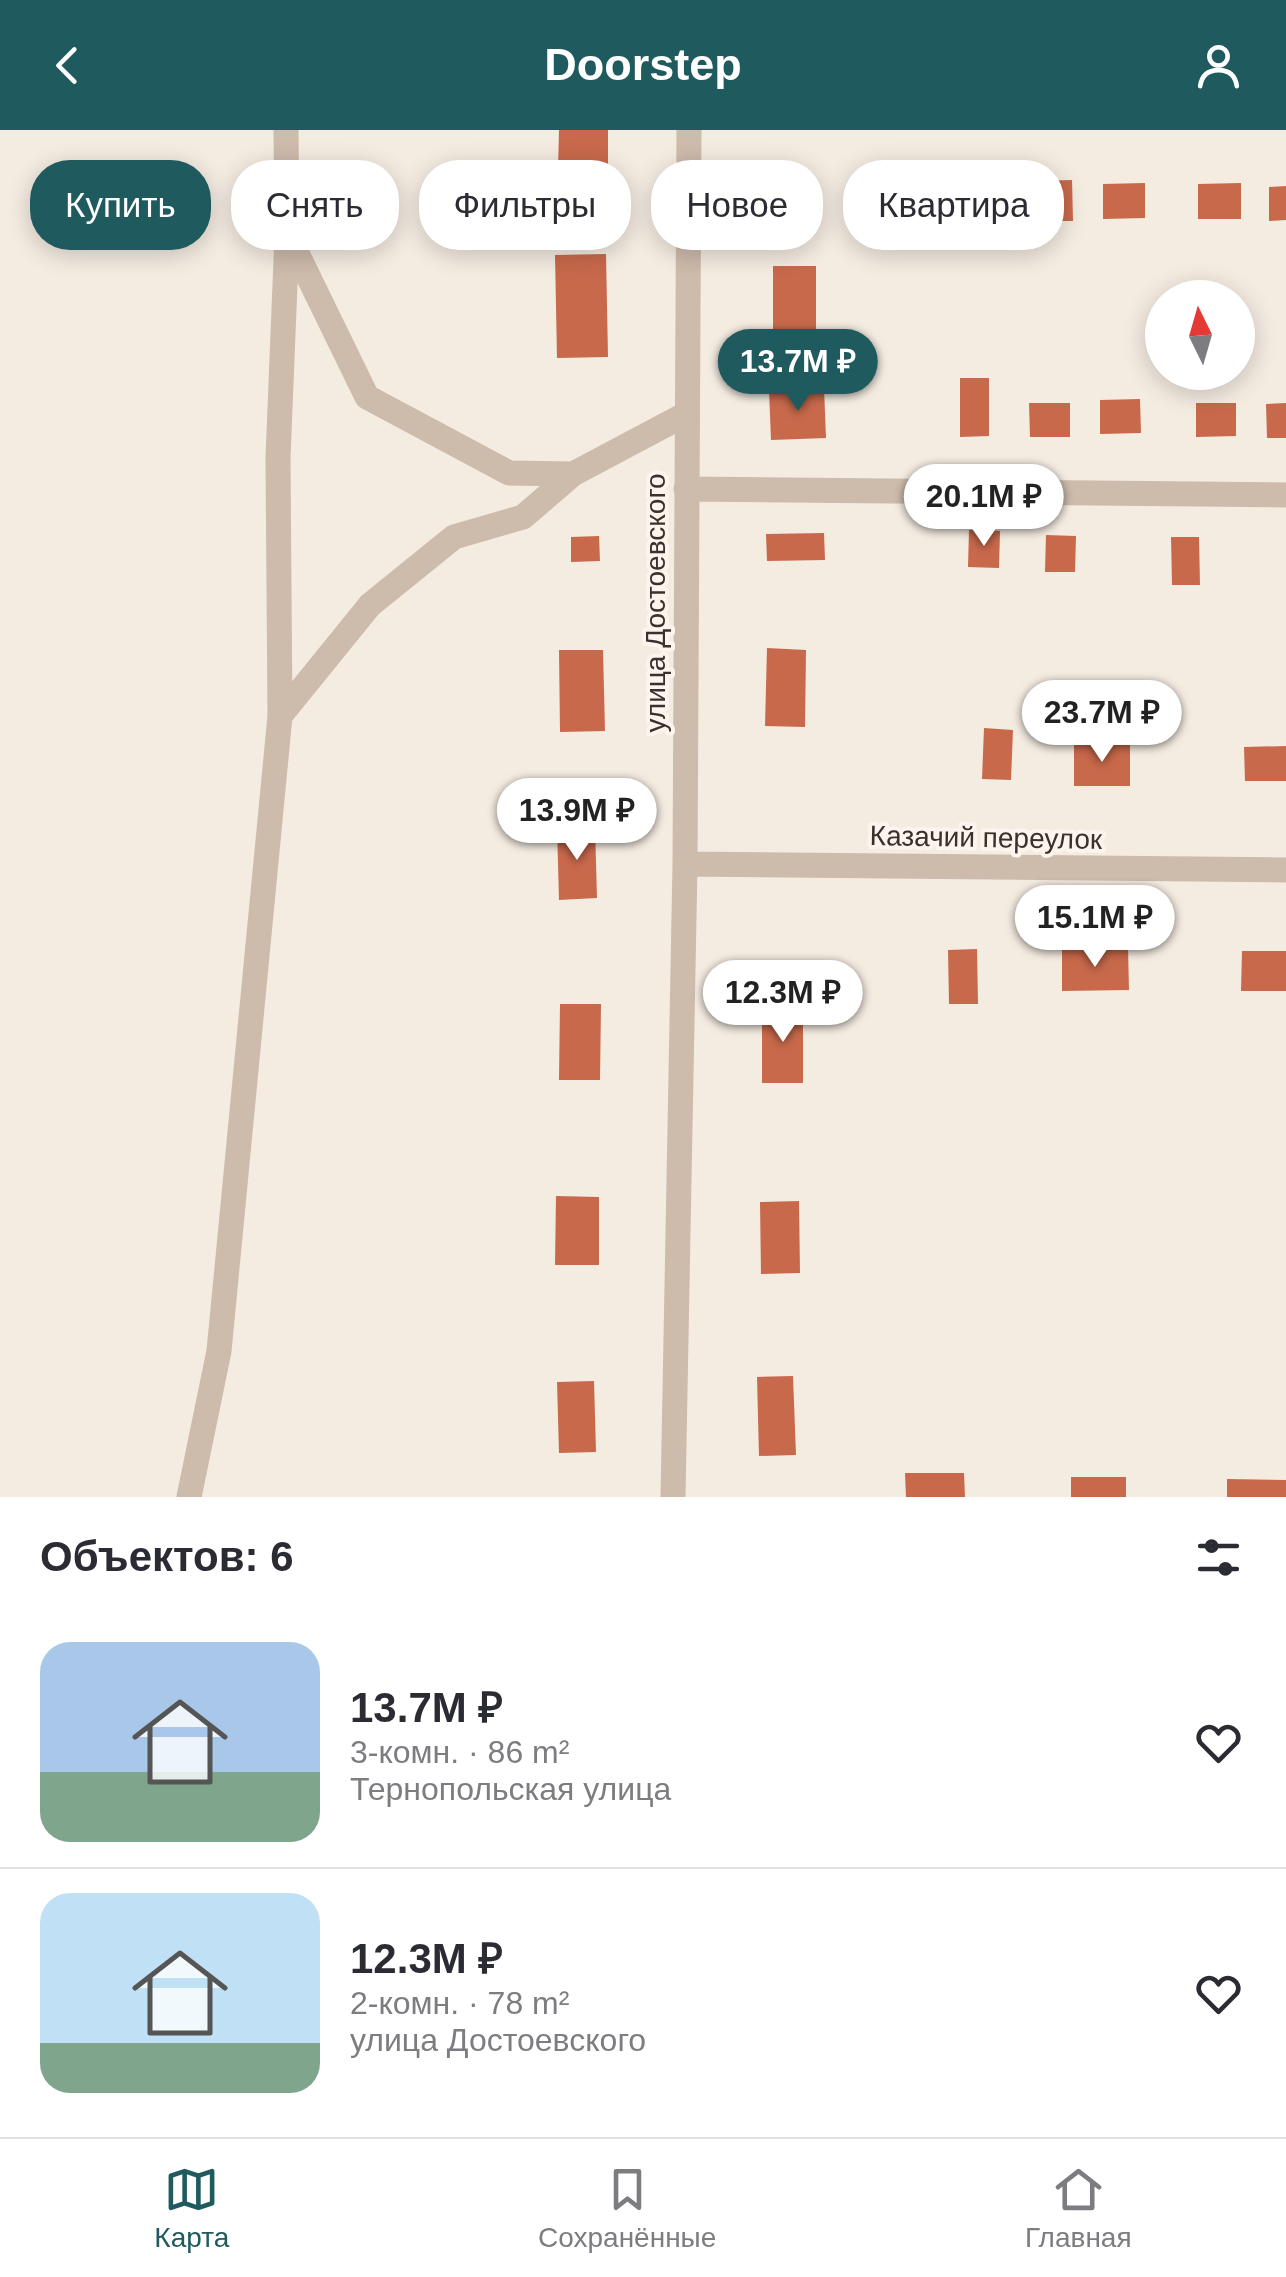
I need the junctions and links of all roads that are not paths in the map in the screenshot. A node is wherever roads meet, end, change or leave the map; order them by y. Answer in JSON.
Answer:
{"nodes":[{"id":1,"x":286,"y":130,"type":"edge"},
{"id":2,"x":690,"y":130,"type":"edge"},
{"id":3,"x":287,"y":160,"type":"edge"},
{"id":4,"x":287,"y":250,"type":"edge"},
{"id":5,"x":296,"y":250,"type":"edge"},
{"id":6,"x":686,"y":414,"type":"junction"},
{"id":7,"x":572,"y":474,"type":"junction"},
{"id":8,"x":686,"y":489,"type":"junction"},
{"id":9,"x":1286,"y":495,"type":"edge"},
{"id":10,"x":280,"y":716,"type":"junction"},
{"id":11,"x":685,"y":864,"type":"junction"},
{"id":12,"x":1286,"y":870,"type":"edge"},
{"id":13,"x":189,"y":1497,"type":"edge"},
{"id":14,"x":674,"y":1497,"type":"edge"}],
"edges":[{"from":1,"to":3,"type":"street"},
{"from":2,"to":6,"type":"street","name":"улица Достоевского"},
{"from":4,"to":10,"type":"street"},
{"from":5,"to":7,"type":"street"},
{"from":6,"to":7,"type":"street"},
{"from":6,"to":8,"type":"street","name":"улица Достоевского"},
{"from":7,"to":10,"type":"street"},
{"from":8,"to":9,"type":"street"},
{"from":8,"to":11,"type":"street","name":"улица Достоевского"},
{"from":10,"to":13,"type":"street"},
{"from":11,"to":12,"type":"street","name":"Казачий переулок"},
{"from":11,"to":14,"type":"street","name":"улица Достоевского"}]}
